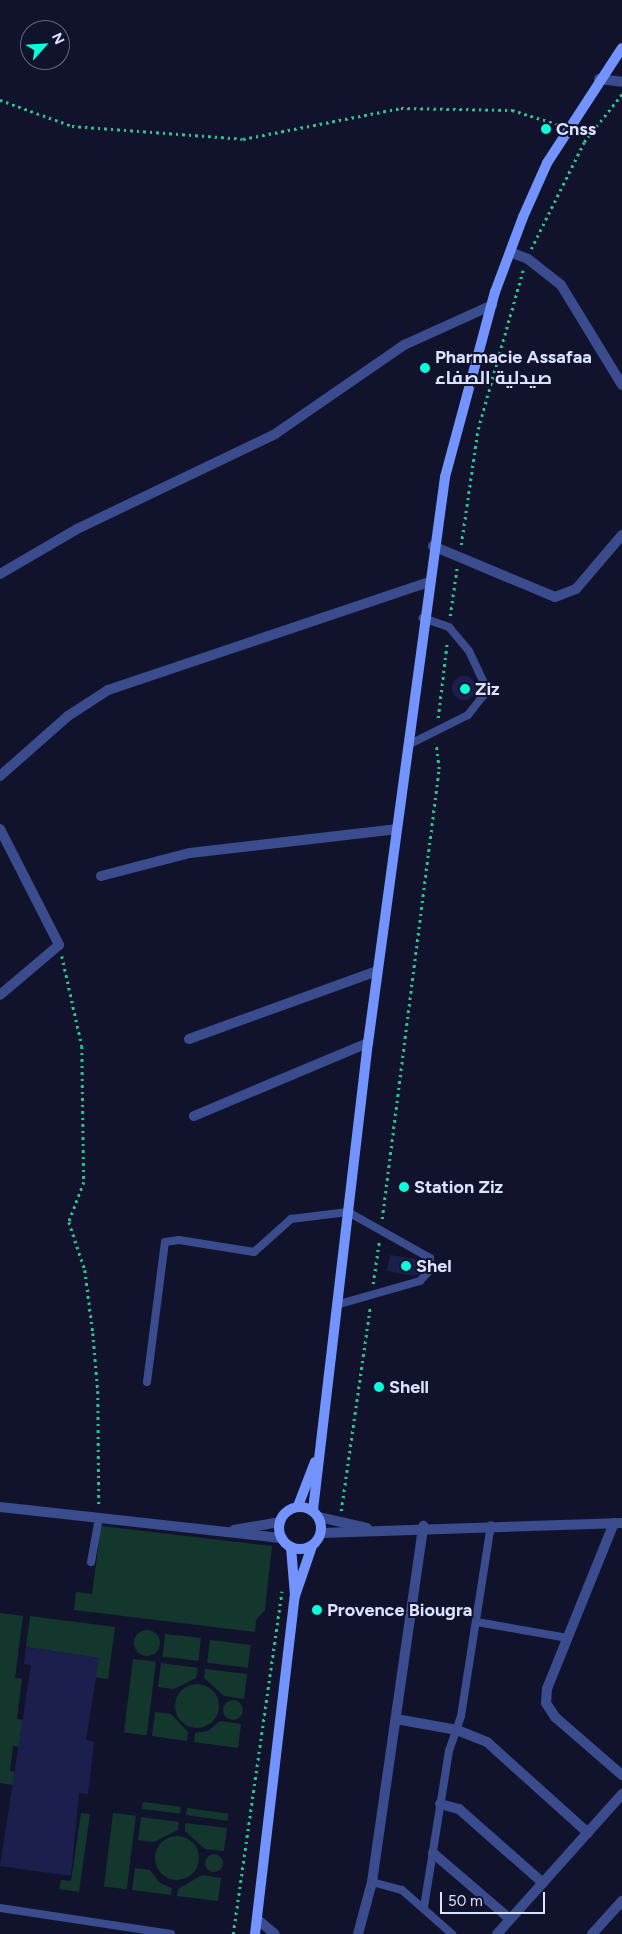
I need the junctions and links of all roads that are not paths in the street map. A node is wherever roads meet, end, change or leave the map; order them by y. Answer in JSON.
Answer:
{"nodes":[{"id":1,"x":622,"y":48,"type":"edge"},
{"id":2,"x":599,"y":79,"type":"junction"},
{"id":3,"x":622,"y":82,"type":"edge"},
{"id":4,"x":510,"y":252,"type":"junction"},
{"id":5,"x":492,"y":306,"type":"junction"},
{"id":6,"x":622,"y":385,"type":"edge"},
{"id":7,"x":622,"y":535,"type":"edge"},
{"id":8,"x":433,"y":546,"type":"junction"},
{"id":9,"x":0,"y":574,"type":"edge"},
{"id":10,"x":429,"y":582,"type":"junction"},
{"id":11,"x":423,"y":618,"type":"junction"},
{"id":12,"x":408,"y":745,"type":"junction"},
{"id":13,"x":0,"y":776,"type":"edge"},
{"id":14,"x":0,"y":828,"type":"edge"},
{"id":15,"x":396,"y":829,"type":"junction"},
{"id":16,"x":100,"y":876,"type":"dead end"},
{"id":17,"x":378,"y":971,"type":"junction"},
{"id":18,"x":0,"y":996,"type":"edge"},
{"id":19,"x":189,"y":1039,"type":"dead end"},
{"id":20,"x":368,"y":1044,"type":"junction"},
{"id":21,"x":194,"y":1116,"type":"dead end"},
{"id":22,"x":348,"y":1212,"type":"junction"},
{"id":23,"x":336,"y":1305,"type":"junction"},
{"id":24,"x":147,"y":1382,"type":"dead end"},
{"id":25,"x":316,"y":1461,"type":"junction"},
{"id":26,"x":298,"y":1506,"type":"junction"},
{"id":27,"x":0,"y":1507,"type":"edge"},
{"id":28,"x":316,"y":1514,"type":"junction"},
{"id":29,"x":99,"y":1518,"type":"junction"},
{"id":30,"x":280,"y":1522,"type":"junction"},
{"id":31,"x":618,"y":1523,"type":"edge"},
{"id":32,"x":491,"y":1525,"type":"junction"},
{"id":33,"x":423,"y":1526,"type":"junction"},
{"id":34,"x":367,"y":1529,"type":"junction"},
{"id":35,"x":233,"y":1530,"type":"junction"},
{"id":36,"x":321,"y":1533,"type":"junction"},
{"id":37,"x":282,"y":1538,"type":"junction"},
{"id":38,"x":312,"y":1546,"type":"junction"},
{"id":39,"x":291,"y":1547,"type":"junction"},
{"id":40,"x":91,"y":1562,"type":"dead end"},
{"id":41,"x":295,"y":1596,"type":"junction"},
{"id":42,"x":477,"y":1622,"type":"junction"},
{"id":43,"x":568,"y":1638,"type":"junction"},
{"id":44,"x":396,"y":1719,"type":"junction"},
{"id":45,"x":457,"y":1730,"type":"junction"},
{"id":46,"x":622,"y":1775,"type":"edge"},
{"id":47,"x":622,"y":1794,"type":"edge"},
{"id":48,"x":440,"y":1804,"type":"junction"},
{"id":49,"x":588,"y":1833,"type":"junction"},
{"id":50,"x":433,"y":1853,"type":"junction"},
{"id":51,"x":372,"y":1882,"type":"junction"},
{"id":52,"x":543,"y":1883,"type":"junction"},
{"id":53,"x":622,"y":1901,"type":"edge"},
{"id":54,"x":424,"y":1906,"type":"junction"},
{"id":55,"x":0,"y":1908,"type":"edge"},
{"id":56,"x":257,"y":1919,"type":"junction"},
{"id":57,"x":510,"y":1919,"type":"junction"},
{"id":58,"x":170,"y":1934,"type":"edge"},
{"id":59,"x":255,"y":1934,"type":"edge"},
{"id":60,"x":275,"y":1934,"type":"edge"},
{"id":61,"x":358,"y":1934,"type":"edge"},
{"id":62,"x":452,"y":1934,"type":"edge"},
{"id":63,"x":497,"y":1934,"type":"edge"},
{"id":64,"x":592,"y":1934,"type":"edge"}],
"edges":[{"from":1,"to":2,"type":"main road"},
{"from":2,"to":3,"type":"street"},
{"from":2,"to":4,"type":"main road"},
{"from":4,"to":5,"type":"main road"},
{"from":4,"to":6,"type":"street"},
{"from":5,"to":8,"type":"main road"},
{"from":5,"to":9,"type":"street"},
{"from":7,"to":8,"type":"street"},
{"from":8,"to":10,"type":"main road"},
{"from":10,"to":11,"type":"main road"},
{"from":10,"to":13,"type":"street"},
{"from":11,"to":12,"type":"main road"},
{"from":11,"to":12,"type":"lane"},
{"from":12,"to":15,"type":"main road"},
{"from":14,"to":18,"type":"street"},
{"from":15,"to":16,"type":"street"},
{"from":15,"to":17,"type":"main road"},
{"from":17,"to":19,"type":"street"},
{"from":17,"to":20,"type":"main road"},
{"from":20,"to":21,"type":"street"},
{"from":20,"to":22,"type":"main road"},
{"from":22,"to":23,"type":"main road"},
{"from":22,"to":23,"type":"lane"},
{"from":22,"to":24,"type":"lane"},
{"from":23,"to":25,"type":"main road"},
{"from":25,"to":26,"type":"main road"},
{"from":25,"to":28,"type":"main road"},
{"from":26,"to":28,"type":"main road"},
{"from":26,"to":30,"type":"main road"},
{"from":27,"to":29,"type":"street"},
{"from":28,"to":34,"type":"street"},
{"from":28,"to":36,"type":"main road"},
{"from":29,"to":35,"type":"street"},
{"from":29,"to":40,"type":"lane"},
{"from":30,"to":35,"type":"street"},
{"from":30,"to":37,"type":"main road"},
{"from":31,"to":32,"type":"street"},
{"from":31,"to":43,"type":"street"},
{"from":32,"to":33,"type":"street"},
{"from":32,"to":42,"type":"lane"},
{"from":33,"to":34,"type":"street"},
{"from":33,"to":44,"type":"street"},
{"from":34,"to":36,"type":"street"},
{"from":35,"to":37,"type":"street"},
{"from":36,"to":38,"type":"main road"},
{"from":37,"to":39,"type":"main road"},
{"from":38,"to":39,"type":"main road"},
{"from":38,"to":41,"type":"main road"},
{"from":39,"to":41,"type":"main road"},
{"from":41,"to":56,"type":"main road"},
{"from":42,"to":43,"type":"lane"},
{"from":42,"to":45,"type":"lane"},
{"from":43,"to":46,"type":"street"},
{"from":44,"to":45,"type":"street"},
{"from":44,"to":51,"type":"street"},
{"from":45,"to":48,"type":"lane"},
{"from":45,"to":49,"type":"street"},
{"from":47,"to":49,"type":"street"},
{"from":48,"to":50,"type":"lane"},
{"from":48,"to":52,"type":"street"},
{"from":49,"to":52,"type":"street"},
{"from":50,"to":54,"type":"lane"},
{"from":50,"to":57,"type":"street"},
{"from":51,"to":54,"type":"lane"},
{"from":51,"to":61,"type":"street"},
{"from":52,"to":57,"type":"street"},
{"from":53,"to":64,"type":"street"},
{"from":54,"to":62,"type":"lane"},
{"from":55,"to":58,"type":"lane"},
{"from":56,"to":59,"type":"main road"},
{"from":56,"to":60,"type":"street"},
{"from":57,"to":63,"type":"street"}]}
